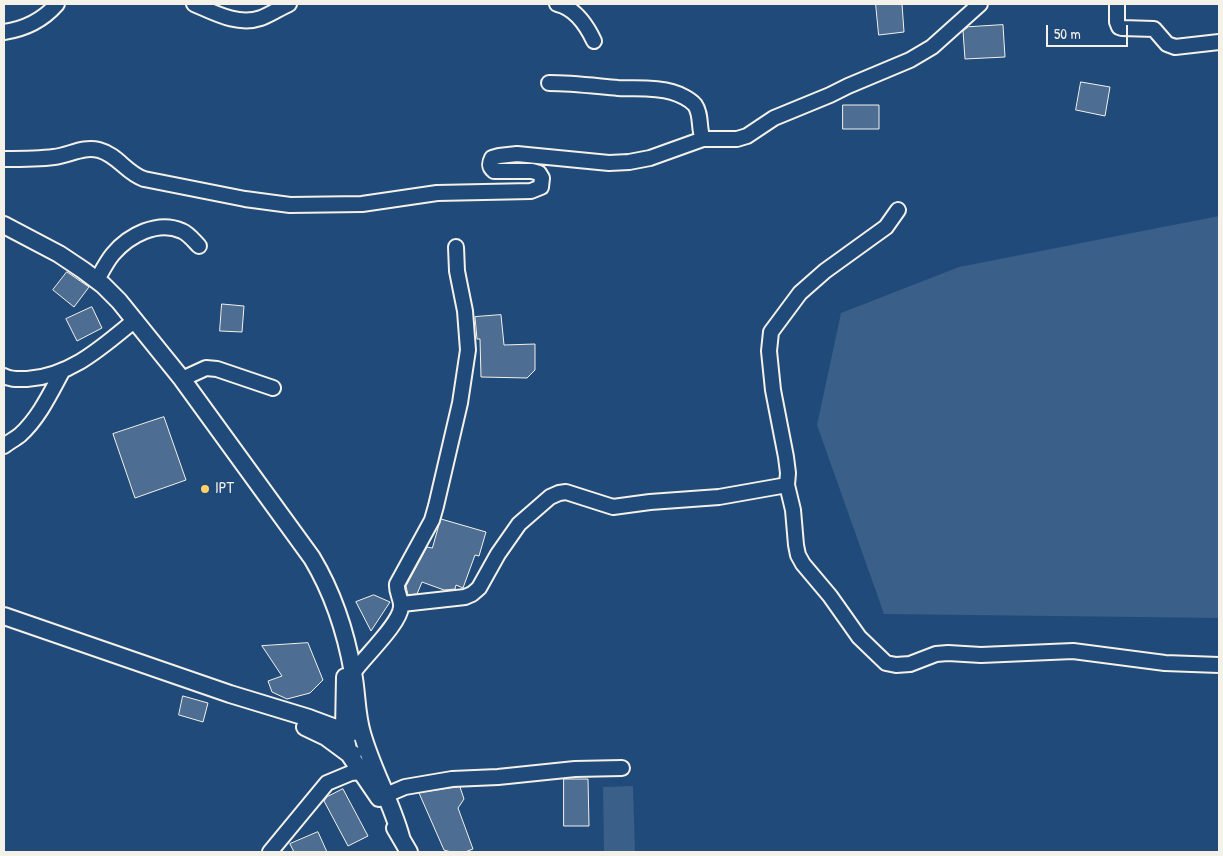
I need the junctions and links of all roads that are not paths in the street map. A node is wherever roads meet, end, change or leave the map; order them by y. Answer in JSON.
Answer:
{"nodes":[{"id":1,"x":57,"y":4,"type":"edge"},
{"id":2,"x":194,"y":4,"type":"edge"},
{"id":3,"x":289,"y":4,"type":"edge"},
{"id":4,"x":557,"y":4,"type":"edge"},
{"id":5,"x":980,"y":4,"type":"edge"},
{"id":6,"x":1117,"y":4,"type":"edge"},
{"id":7,"x":4,"y":32,"type":"edge"},
{"id":8,"x":594,"y":41,"type":"dead end"},
{"id":9,"x":1219,"y":42,"type":"edge"},
{"id":10,"x":549,"y":83,"type":"dead end"},
{"id":11,"x":703,"y":139,"type":"junction"},
{"id":12,"x":4,"y":159,"type":"edge"},
{"id":13,"x":898,"y":210,"type":"dead end"},
{"id":14,"x":4,"y":225,"type":"edge"},
{"id":15,"x":199,"y":246,"type":"dead end"},
{"id":16,"x":456,"y":247,"type":"dead end"},
{"id":17,"x":97,"y":280,"type":"junction"},
{"id":18,"x":135,"y":320,"type":"junction"},
{"id":19,"x":64,"y":370,"type":"junction"},
{"id":20,"x":4,"y":376,"type":"edge"},
{"id":21,"x":182,"y":379,"type":"junction"},
{"id":22,"x":273,"y":388,"type":"dead end"},
{"id":23,"x":4,"y":446,"type":"edge"},
{"id":24,"x":787,"y":485,"type":"junction"},
{"id":25,"x":402,"y":604,"type":"junction"},
{"id":26,"x":4,"y":616,"type":"edge"},
{"id":27,"x":345,"y":638,"type":"junction"},
{"id":28,"x":1219,"y":665,"type":"edge"},
{"id":29,"x":353,"y":674,"type":"junction"},
{"id":30,"x":230,"y":694,"type":"junction"},
{"id":31,"x":344,"y":731,"type":"junction"},
{"id":32,"x":362,"y":732,"type":"junction"},
{"id":33,"x":369,"y":753,"type":"junction"},
{"id":34,"x":349,"y":754,"type":"junction"},
{"id":35,"x":622,"y":768,"type":"dead end"},
{"id":36,"x":362,"y":772,"type":"junction"},
{"id":37,"x":386,"y":795,"type":"junction"},
{"id":38,"x":401,"y":836,"type":"junction"},
{"id":39,"x":270,"y":852,"type":"edge"},
{"id":40,"x":409,"y":852,"type":"edge"}],
"edges":[{"from":1,"to":7,"type":"street"},
{"from":2,"to":3,"type":"street"},
{"from":4,"to":8,"type":"street"},
{"from":5,"to":11,"type":"street"},
{"from":6,"to":9,"type":"street"},
{"from":10,"to":11,"type":"street"},
{"from":11,"to":12,"type":"street"},
{"from":13,"to":24,"type":"street"},
{"from":14,"to":17,"type":"main road"},
{"from":15,"to":17,"type":"street"},
{"from":16,"to":25,"type":"street"},
{"from":17,"to":18,"type":"main road"},
{"from":18,"to":19,"type":"street"},
{"from":18,"to":21,"type":"main road"},
{"from":19,"to":20,"type":"street"},
{"from":19,"to":23,"type":"street"},
{"from":21,"to":22,"type":"street"},
{"from":21,"to":27,"type":"main road"},
{"from":24,"to":25,"type":"street"},
{"from":24,"to":28,"type":"street"},
{"from":25,"to":29,"type":"street"},
{"from":26,"to":30,"type":"main road"},
{"from":27,"to":29,"type":"main road"},
{"from":27,"to":31,"type":"main road"},
{"from":29,"to":32,"type":"main road"},
{"from":30,"to":31,"type":"main road"},
{"from":30,"to":34,"type":"main road"},
{"from":31,"to":32,"type":"main road"},
{"from":31,"to":34,"type":"main road"},
{"from":32,"to":33,"type":"main road"},
{"from":33,"to":34,"type":"main road"},
{"from":33,"to":37,"type":"main road"},
{"from":34,"to":36,"type":"main road"},
{"from":35,"to":37,"type":"street"},
{"from":36,"to":38,"type":"main road"},
{"from":36,"to":39,"type":"street"},
{"from":37,"to":38,"type":"main road"},
{"from":38,"to":40,"type":"main road"}]}
